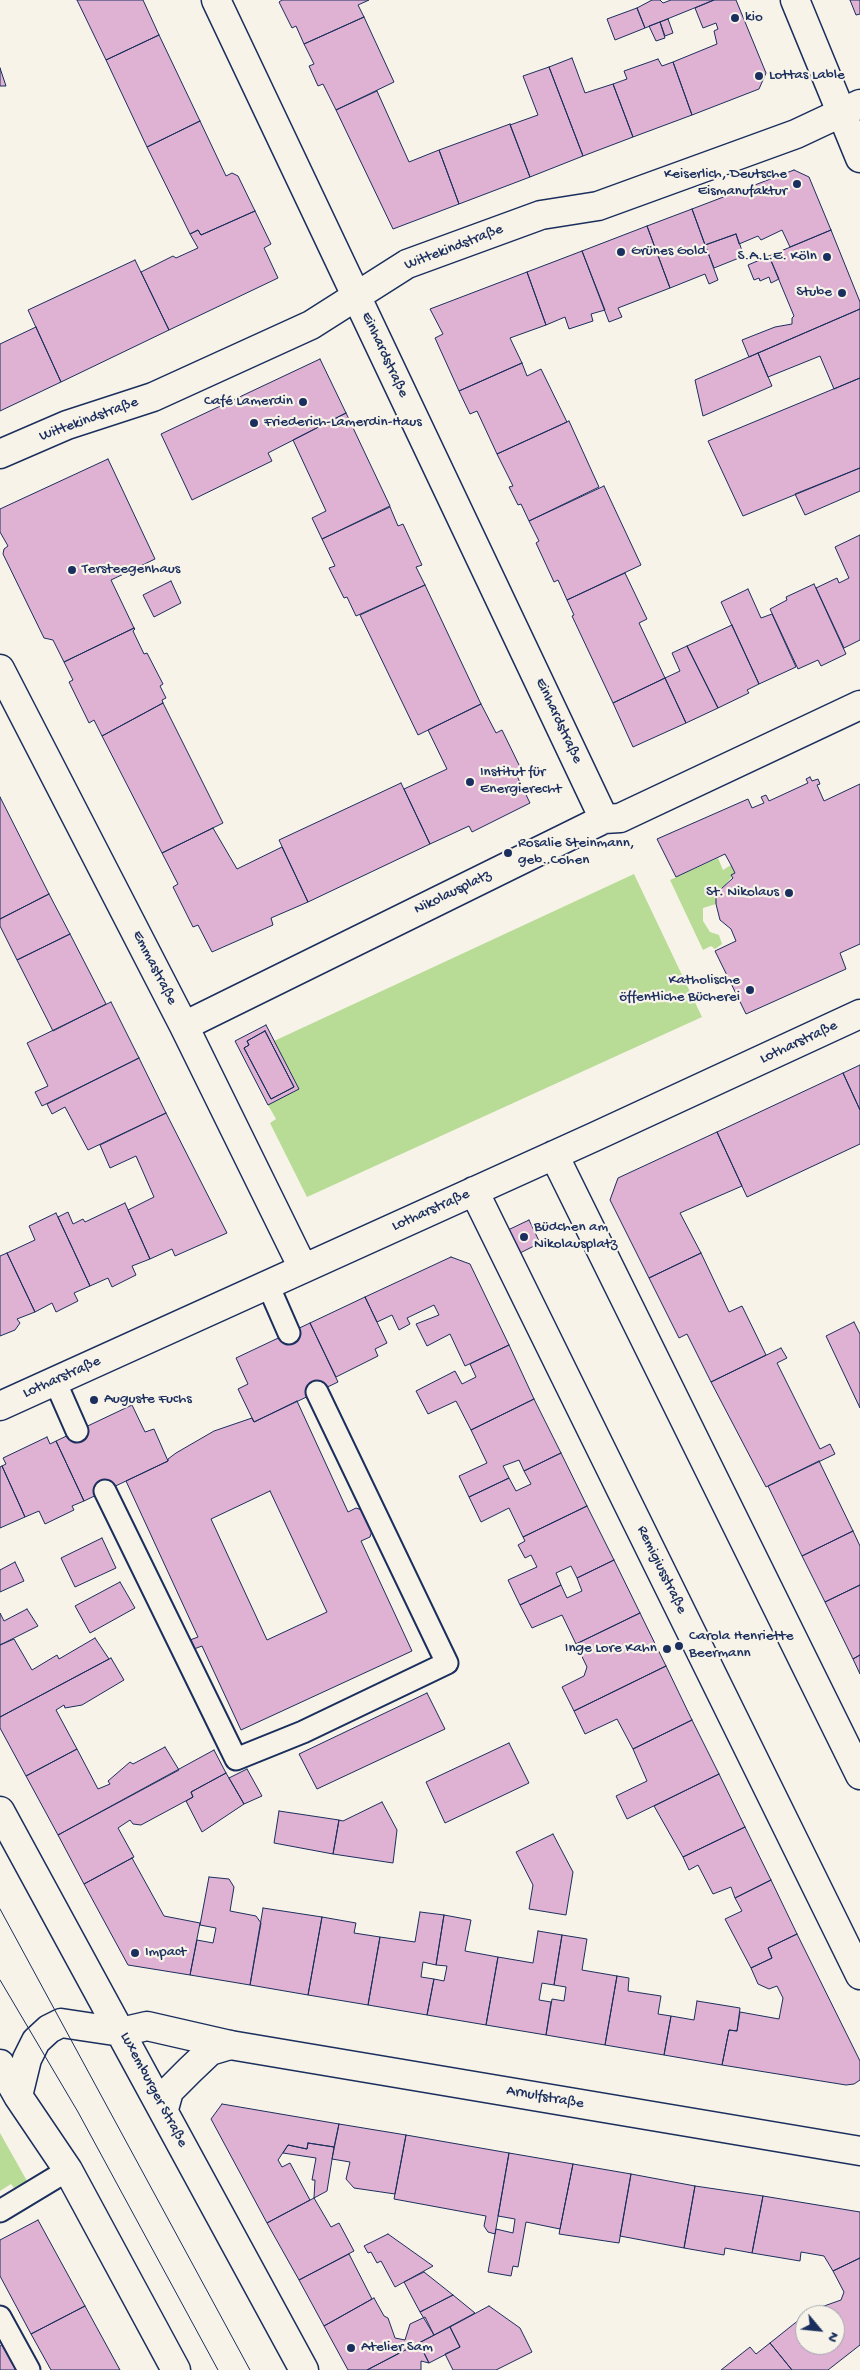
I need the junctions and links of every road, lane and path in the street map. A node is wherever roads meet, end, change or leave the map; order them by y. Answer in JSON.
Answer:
{"nodes":[{"id":1,"x":216,"y":0,"type":"edge"},
{"id":2,"x":795,"y":0,"type":"edge"},
{"id":3,"x":850,"y":108,"type":"edge"},
{"id":4,"x":860,"y":158,"type":"edge"},
{"id":5,"x":356,"y":296,"type":"junction"},
{"id":6,"x":0,"y":454,"type":"edge"},
{"id":7,"x":0,"y":669,"type":"edge"},
{"id":8,"x":860,"y":705,"type":"edge"},
{"id":9,"x":604,"y":819,"type":"junction"},
{"id":10,"x":860,"y":1014,"type":"edge"},
{"id":11,"x":184,"y":1026,"type":"junction"},
{"id":12,"x":554,"y":1155,"type":"junction"},
{"id":13,"x":474,"y":1192,"type":"junction"},
{"id":14,"x":314,"y":1263,"type":"junction"},
{"id":15,"x":268,"y":1285,"type":"junction"},
{"id":16,"x":289,"y":1333,"type":"dead end"},
{"id":17,"x":55,"y":1381,"type":"junction"},
{"id":18,"x":316,"y":1392,"type":"dead end"},
{"id":19,"x":0,"y":1406,"type":"edge"},
{"id":20,"x":77,"y":1431,"type":"dead end"},
{"id":21,"x":106,"y":1491,"type":"dead end"},
{"id":22,"x":860,"y":1775,"type":"edge"},
{"id":23,"x":0,"y":1812,"type":"edge"},
{"id":24,"x":860,"y":1975,"type":"edge"},
{"id":25,"x":122,"y":2032,"type":"junction"},
{"id":26,"x":230,"y":2045,"type":"junction"},
{"id":27,"x":0,"y":2064,"type":"edge"},
{"id":28,"x":18,"y":2096,"type":"junction"},
{"id":29,"x":164,"y":2109,"type":"junction"},
{"id":30,"x":860,"y":2151,"type":"edge"},
{"id":31,"x":68,"y":2170,"type":"junction"},
{"id":32,"x":0,"y":2211,"type":"edge"},
{"id":33,"x":0,"y":2317,"type":"edge"},
{"id":34,"x":29,"y":2370,"type":"edge"},
{"id":35,"x":176,"y":2370,"type":"edge"},
{"id":36,"x":304,"y":2370,"type":"edge"}],
"edges":[{"from":1,"to":5,"type":"street","name":"Einhardstraße"},
{"from":2,"to":3,"type":"street"},
{"from":3,"to":4,"type":"street"},
{"from":3,"to":5,"type":"street","name":"Wittekindstraße"},
{"from":5,"to":6,"type":"street","name":"Wittekindstraße"},
{"from":5,"to":9,"type":"street","name":"Einhardstraße"},
{"from":7,"to":11,"type":"street","name":"Emmastraße"},
{"from":8,"to":9,"type":"street","name":"Nikolausplatz"},
{"from":9,"to":11,"type":"street","name":"Nikolausplatz"},
{"from":10,"to":12,"type":"street","name":"Lotharstraße"},
{"from":11,"to":14,"type":"street","name":"Emmastraße"},
{"from":12,"to":13,"type":"street","name":"Lotharstraße"},
{"from":12,"to":22,"type":"street"},
{"from":13,"to":14,"type":"street","name":"Lotharstraße"},
{"from":13,"to":24,"type":"street","name":"Remigiusstraße"},
{"from":14,"to":15,"type":"street","name":"Lotharstraße"},
{"from":15,"to":16,"type":"lane"},
{"from":15,"to":17,"type":"street","name":"Lotharstraße"},
{"from":17,"to":19,"type":"street","name":"Lotharstraße"},
{"from":17,"to":20,"type":"lane"},
{"from":18,"to":21,"type":"lane"},
{"from":23,"to":25,"type":"street","name":"Luxemburger Straße"},
{"from":25,"to":26,"type":"street","name":"Arnulfstraße"},
{"from":25,"to":28,"type":"street"},
{"from":25,"to":29,"type":"street","name":"Luxemburger Straße"},
{"from":26,"to":29,"type":"street"},
{"from":26,"to":30,"type":"street","name":"Arnulfstraße"},
{"from":27,"to":28,"type":"street"},
{"from":28,"to":31,"type":"street"},
{"from":29,"to":36,"type":"street","name":"Luxemburger Straße"},
{"from":31,"to":32,"type":"lane"},
{"from":31,"to":35,"type":"street"},
{"from":33,"to":34,"type":"lane"}]}
